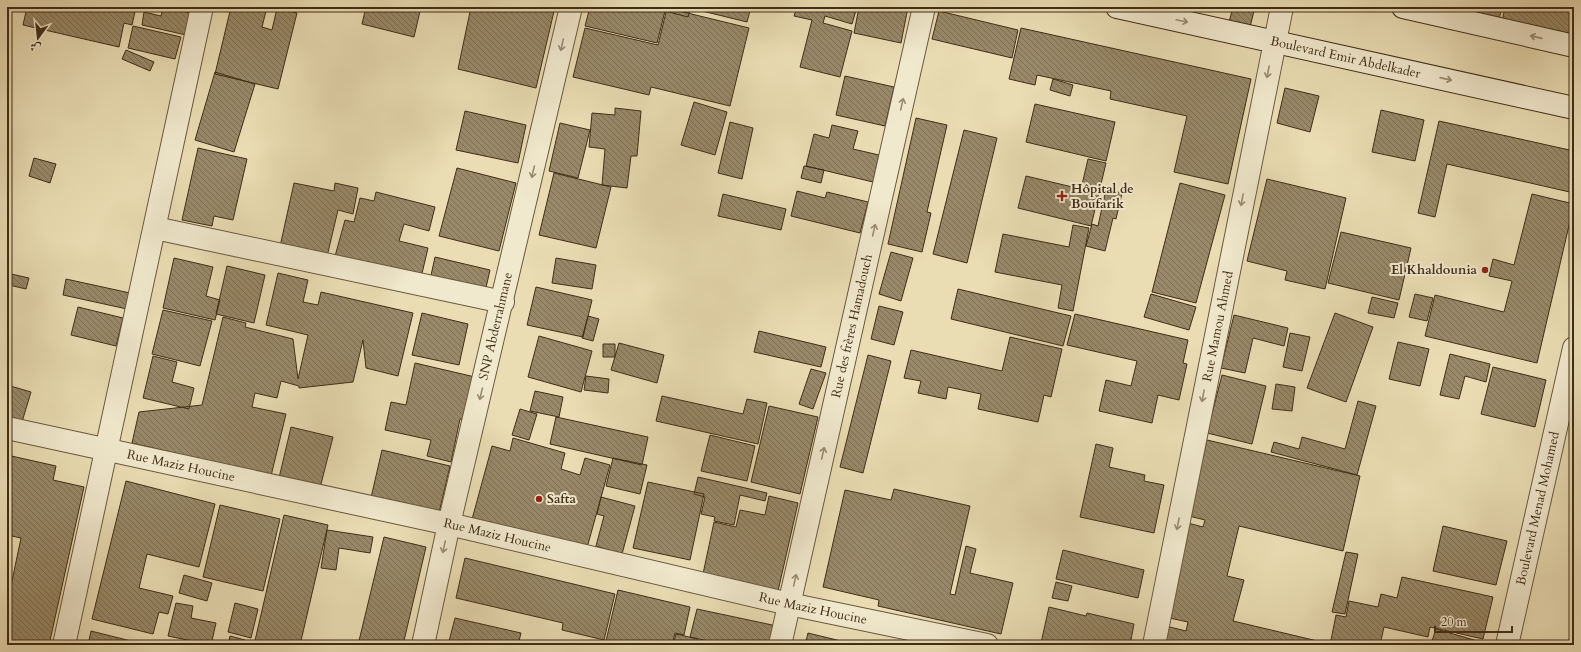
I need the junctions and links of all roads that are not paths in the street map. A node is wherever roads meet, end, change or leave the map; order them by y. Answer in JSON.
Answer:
{"nodes":[{"id":1,"x":202,"y":7,"type":"edge"},
{"id":2,"x":571,"y":7,"type":"edge"},
{"id":3,"x":924,"y":7,"type":"edge"},
{"id":4,"x":1117,"y":7,"type":"edge"},
{"id":5,"x":1282,"y":7,"type":"edge"},
{"id":6,"x":1403,"y":7,"type":"edge"},
{"id":7,"x":1274,"y":41,"type":"junction"},
{"id":8,"x":1574,"y":46,"type":"edge"},
{"id":9,"x":1574,"y":108,"type":"edge"},
{"id":10,"x":155,"y":228,"type":"junction"},
{"id":11,"x":503,"y":302,"type":"junction"},
{"id":12,"x":1574,"y":348,"type":"edge"},
{"id":13,"x":7,"y":428,"type":"edge"},
{"id":14,"x":1564,"y":440,"type":"edge"},
{"id":15,"x":107,"y":450,"type":"junction"},
{"id":16,"x":449,"y":524,"type":"junction"},
{"id":17,"x":789,"y":604,"type":"junction"},
{"id":18,"x":64,"y":645,"type":"edge"},
{"id":19,"x":423,"y":645,"type":"edge"},
{"id":20,"x":780,"y":645,"type":"edge"},
{"id":21,"x":987,"y":645,"type":"edge"},
{"id":22,"x":1154,"y":645,"type":"edge"},
{"id":23,"x":1508,"y":645,"type":"edge"}],
"edges":[{"from":1,"to":10,"type":"street"},
{"from":2,"to":11,"type":"street","name":"SNP Abderrahmane","one_way":true},
{"from":17,"to":3,"type":"street","name":"Rue des frères Hamadouch","one_way":true},
{"from":4,"to":7,"type":"street","name":"Boulevard Emir Abdelkader","one_way":true},
{"from":5,"to":7,"type":"street","name":"Rue Mamou Ahmed"},
{"from":8,"to":6,"type":"street","one_way":true},
{"from":7,"to":9,"type":"street","name":"Boulevard Emir Abdelkader","one_way":true},
{"from":7,"to":22,"type":"street","name":"Rue Mamou Ahmed","one_way":true},
{"from":10,"to":11,"type":"street"},
{"from":10,"to":15,"type":"street"},
{"from":11,"to":16,"type":"street","name":"SNP Abderrahmane","one_way":true},
{"from":12,"to":14,"type":"street","name":"Boulevard Menad Mohamed"},
{"from":13,"to":15,"type":"street","name":"Rue Maziz Houcine"},
{"from":14,"to":23,"type":"street","name":"Boulevard Menad Mohamed"},
{"from":15,"to":16,"type":"street","name":"Rue Maziz Houcine"},
{"from":15,"to":18,"type":"street"},
{"from":16,"to":17,"type":"street","name":"Rue Maziz Houcine"},
{"from":16,"to":19,"type":"street","name":"SNP Abderrahmane","one_way":true},
{"from":17,"to":20,"type":"street","name":"Rue des frères Hamadouch"},
{"from":17,"to":21,"type":"street","name":"Rue Maziz Houcine"}]}
